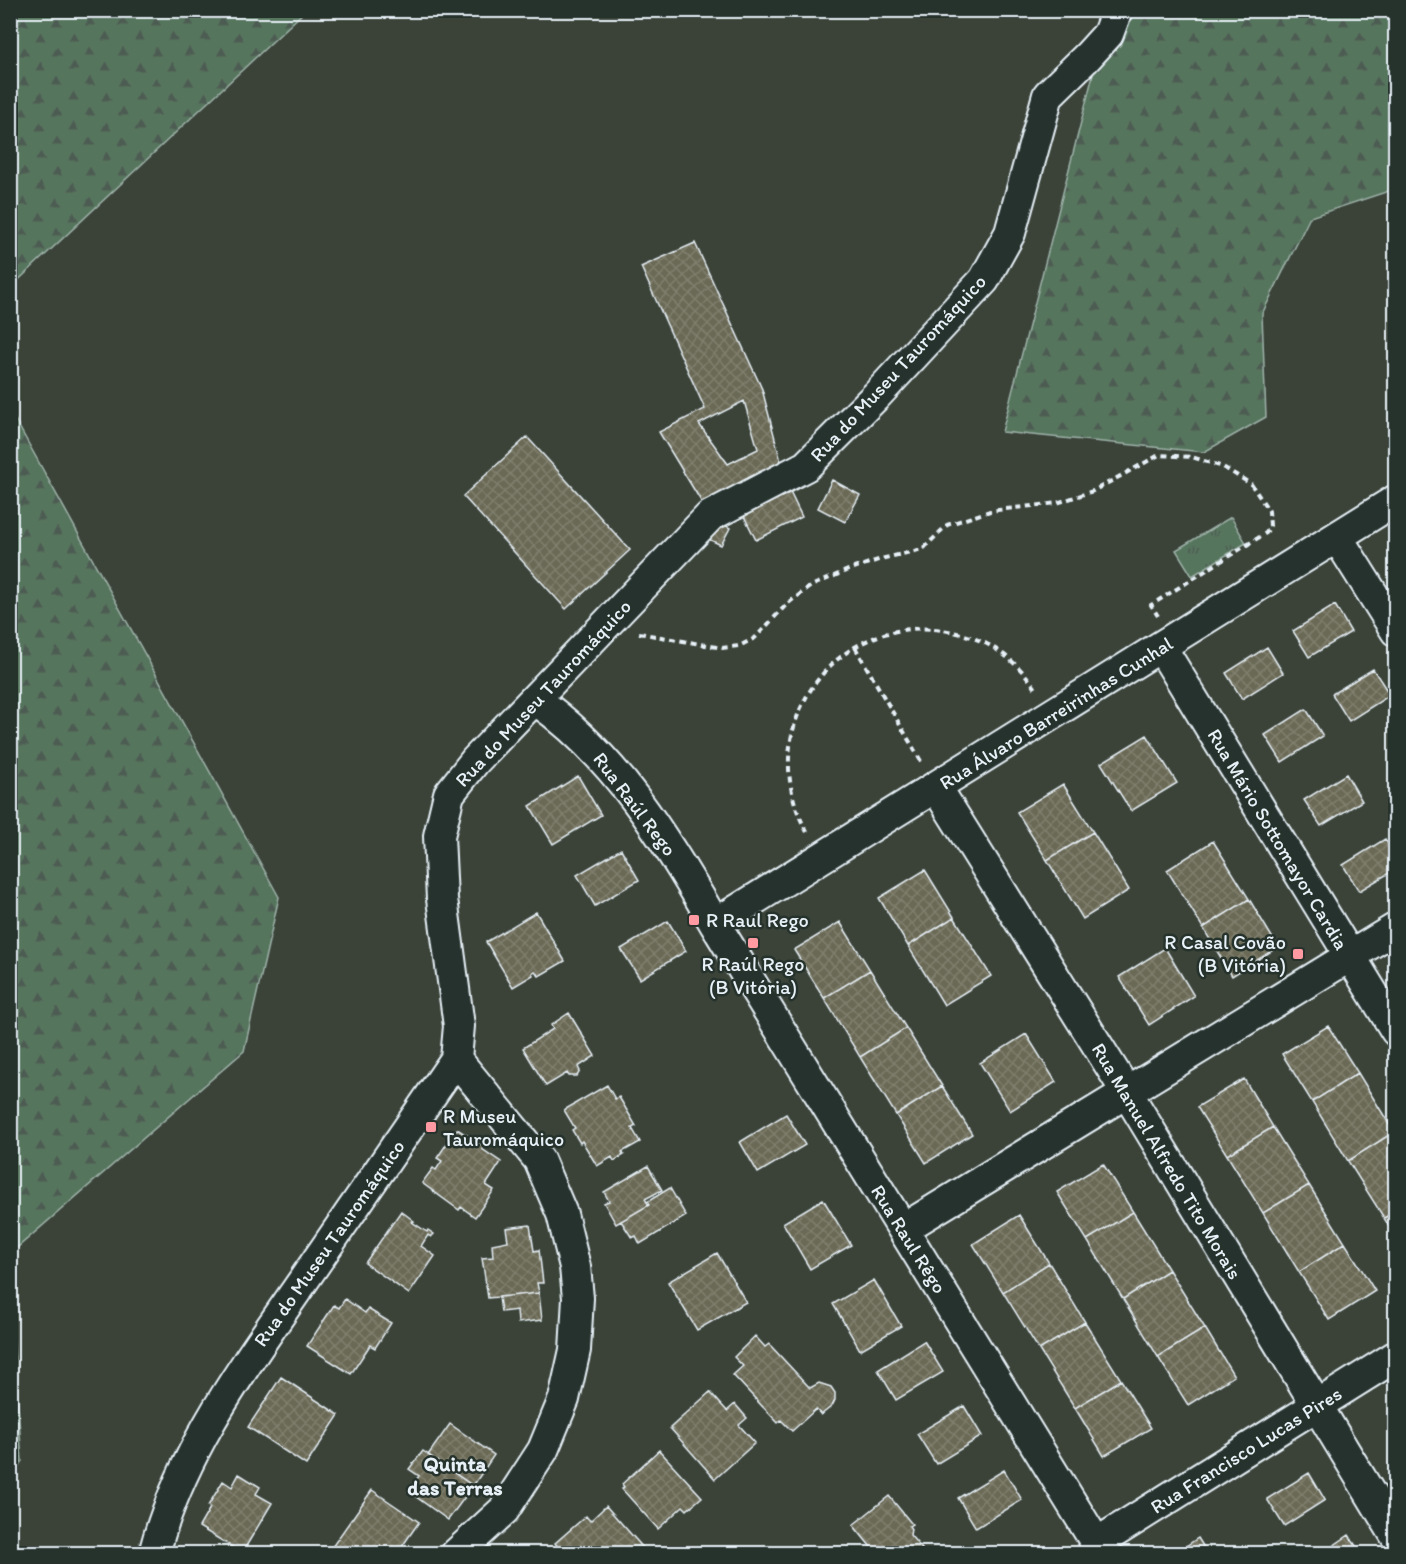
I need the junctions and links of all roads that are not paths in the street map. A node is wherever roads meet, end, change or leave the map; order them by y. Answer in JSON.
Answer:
{"nodes":[{"id":1,"x":1117,"y":10,"type":"edge"},
{"id":2,"x":1395,"y":500,"type":"edge"},
{"id":3,"x":1337,"y":537,"type":"junction"},
{"id":4,"x":1395,"y":631,"type":"edge"},
{"id":5,"x":1167,"y":643,"type":"junction"},
{"id":6,"x":536,"y":700,"type":"junction"},
{"id":7,"x":936,"y":788,"type":"junction"},
{"id":8,"x":715,"y":924,"type":"junction"},
{"id":9,"x":1395,"y":928,"type":"edge"},
{"id":10,"x":1349,"y":956,"type":"junction"},
{"id":11,"x":1395,"y":1030,"type":"edge"},
{"id":12,"x":456,"y":1059,"type":"junction"},
{"id":13,"x":1126,"y":1091,"type":"junction"},
{"id":14,"x":903,"y":1229,"type":"junction"},
{"id":15,"x":1395,"y":1356,"type":"edge"},
{"id":16,"x":1316,"y":1406,"type":"junction"},
{"id":17,"x":1395,"y":1536,"type":"edge"},
{"id":18,"x":1100,"y":1548,"type":"edge"},
{"id":19,"x":154,"y":1554,"type":"edge"},
{"id":20,"x":456,"y":1554,"type":"edge"}],
"edges":[{"from":1,"to":6,"type":"street","name":"Rua do Museu Tauromáquico"},
{"from":2,"to":3,"type":"street","name":"Rua Álvaro Barreirinhas Cunhal"},
{"from":3,"to":4,"type":"street"},
{"from":3,"to":5,"type":"street","name":"Rua Álvaro Barreirinhas Cunhal"},
{"from":5,"to":7,"type":"street","name":"Rua Álvaro Barreirinhas Cunhal"},
{"from":5,"to":10,"type":"street","name":"Rua Mário Sottomayor Cardia"},
{"from":6,"to":8,"type":"street","name":"Rua Raúl Rego"},
{"from":6,"to":12,"type":"street","name":"Rua do Museu Tauromáquico"},
{"from":7,"to":8,"type":"street","name":"Rua Álvaro Barreirinhas Cunhal"},
{"from":7,"to":13,"type":"street","name":"Rua Manuel Alfredo Tito Morais"},
{"from":8,"to":14,"type":"street","name":"Rua Raul Rêgo"},
{"from":9,"to":10,"type":"street"},
{"from":10,"to":11,"type":"street","name":"Rua Mário Sottomayor Cardia"},
{"from":10,"to":13,"type":"street"},
{"from":12,"to":19,"type":"street","name":"Rua do Museu Tauromáquico"},
{"from":12,"to":20,"type":"street"},
{"from":13,"to":14,"type":"street"},
{"from":13,"to":16,"type":"street","name":"Rua Manuel Alfredo Tito Morais"},
{"from":14,"to":18,"type":"street","name":"Rua Raul Rêgo"},
{"from":15,"to":16,"type":"street","name":"Rua Francisco Lucas Pires"},
{"from":16,"to":17,"type":"street","name":"Rua Manuel Alfredo Tito Morais"},
{"from":16,"to":18,"type":"street","name":"Rua Francisco Lucas Pires"}]}
